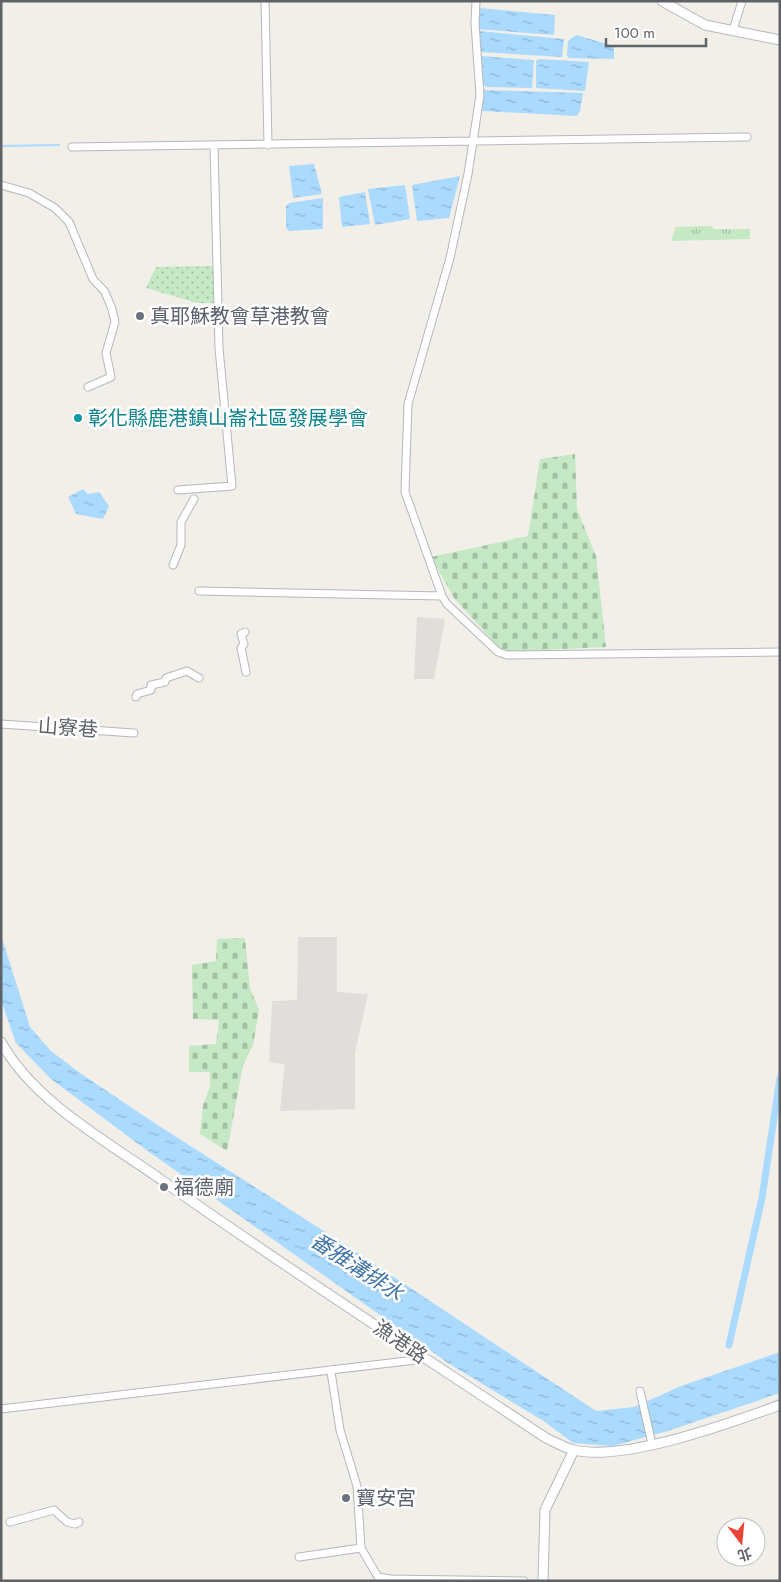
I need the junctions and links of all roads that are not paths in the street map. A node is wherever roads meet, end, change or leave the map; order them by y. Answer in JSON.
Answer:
{"nodes":[{"id":1,"x":264,"y":1,"type":"edge"},
{"id":2,"x":476,"y":1,"type":"edge"},
{"id":3,"x":662,"y":1,"type":"edge"},
{"id":4,"x":742,"y":1,"type":"edge"},
{"id":5,"x":733,"y":30,"type":"junction"},
{"id":6,"x":780,"y":40,"type":"edge"},
{"id":7,"x":747,"y":137,"type":"dead end"},
{"id":8,"x":474,"y":140,"type":"junction"},
{"id":9,"x":268,"y":145,"type":"junction"},
{"id":10,"x":214,"y":146,"type":"junction"},
{"id":11,"x":72,"y":147,"type":"dead end"},
{"id":12,"x":1,"y":185,"type":"edge"},
{"id":13,"x":88,"y":387,"type":"dead end"},
{"id":14,"x":178,"y":490,"type":"dead end"},
{"id":15,"x":194,"y":499,"type":"dead end"},
{"id":16,"x":173,"y":565,"type":"dead end"},
{"id":17,"x":199,"y":591,"type":"dead end"},
{"id":18,"x":442,"y":596,"type":"junction"},
{"id":19,"x":245,"y":632,"type":"dead end"},
{"id":20,"x":780,"y":652,"type":"edge"},
{"id":21,"x":246,"y":672,"type":"dead end"},
{"id":22,"x":199,"y":678,"type":"dead end"},
{"id":23,"x":136,"y":697,"type":"dead end"},
{"id":24,"x":1,"y":724,"type":"edge"},
{"id":25,"x":134,"y":733,"type":"dead end"},
{"id":26,"x":1,"y":1042,"type":"edge"},
{"id":27,"x":424,"y":1359,"type":"junction"},
{"id":28,"x":331,"y":1372,"type":"junction"},
{"id":29,"x":640,"y":1391,"type":"dead end"},
{"id":30,"x":780,"y":1405,"type":"edge"},
{"id":31,"x":1,"y":1408,"type":"edge"},
{"id":32,"x":652,"y":1444,"type":"junction"},
{"id":33,"x":574,"y":1450,"type":"junction"},
{"id":34,"x":10,"y":1522,"type":"dead end"},
{"id":35,"x":78,"y":1522,"type":"dead end"},
{"id":36,"x":361,"y":1548,"type":"junction"},
{"id":37,"x":299,"y":1557,"type":"dead end"},
{"id":38,"x":524,"y":1581,"type":"edge"},
{"id":39,"x":543,"y":1581,"type":"edge"}],
"edges":[{"from":1,"to":9,"type":"street"},
{"from":2,"to":8,"type":"street"},
{"from":3,"to":5,"type":"street"},
{"from":4,"to":5,"type":"street"},
{"from":5,"to":6,"type":"street"},
{"from":7,"to":8,"type":"street"},
{"from":8,"to":9,"type":"street"},
{"from":8,"to":18,"type":"street"},
{"from":9,"to":10,"type":"street"},
{"from":10,"to":11,"type":"street"},
{"from":10,"to":14,"type":"street"},
{"from":12,"to":13,"type":"street"},
{"from":15,"to":16,"type":"street"},
{"from":17,"to":18,"type":"street"},
{"from":18,"to":20,"type":"street"},
{"from":19,"to":21,"type":"street"},
{"from":22,"to":23,"type":"street"},
{"from":24,"to":25,"type":"street","name":"山寮巷"},
{"from":26,"to":27,"type":"street","name":"漁港路"},
{"from":27,"to":28,"type":"street"},
{"from":27,"to":33,"type":"street","name":"漁港路"},
{"from":28,"to":31,"type":"street"},
{"from":28,"to":36,"type":"street"},
{"from":29,"to":32,"type":"street"},
{"from":30,"to":32,"type":"street","name":"漁港路"},
{"from":32,"to":33,"type":"street","name":"漁港路"},
{"from":33,"to":39,"type":"street"},
{"from":34,"to":35,"type":"street"},
{"from":36,"to":37,"type":"street"},
{"from":36,"to":38,"type":"street"}]}
